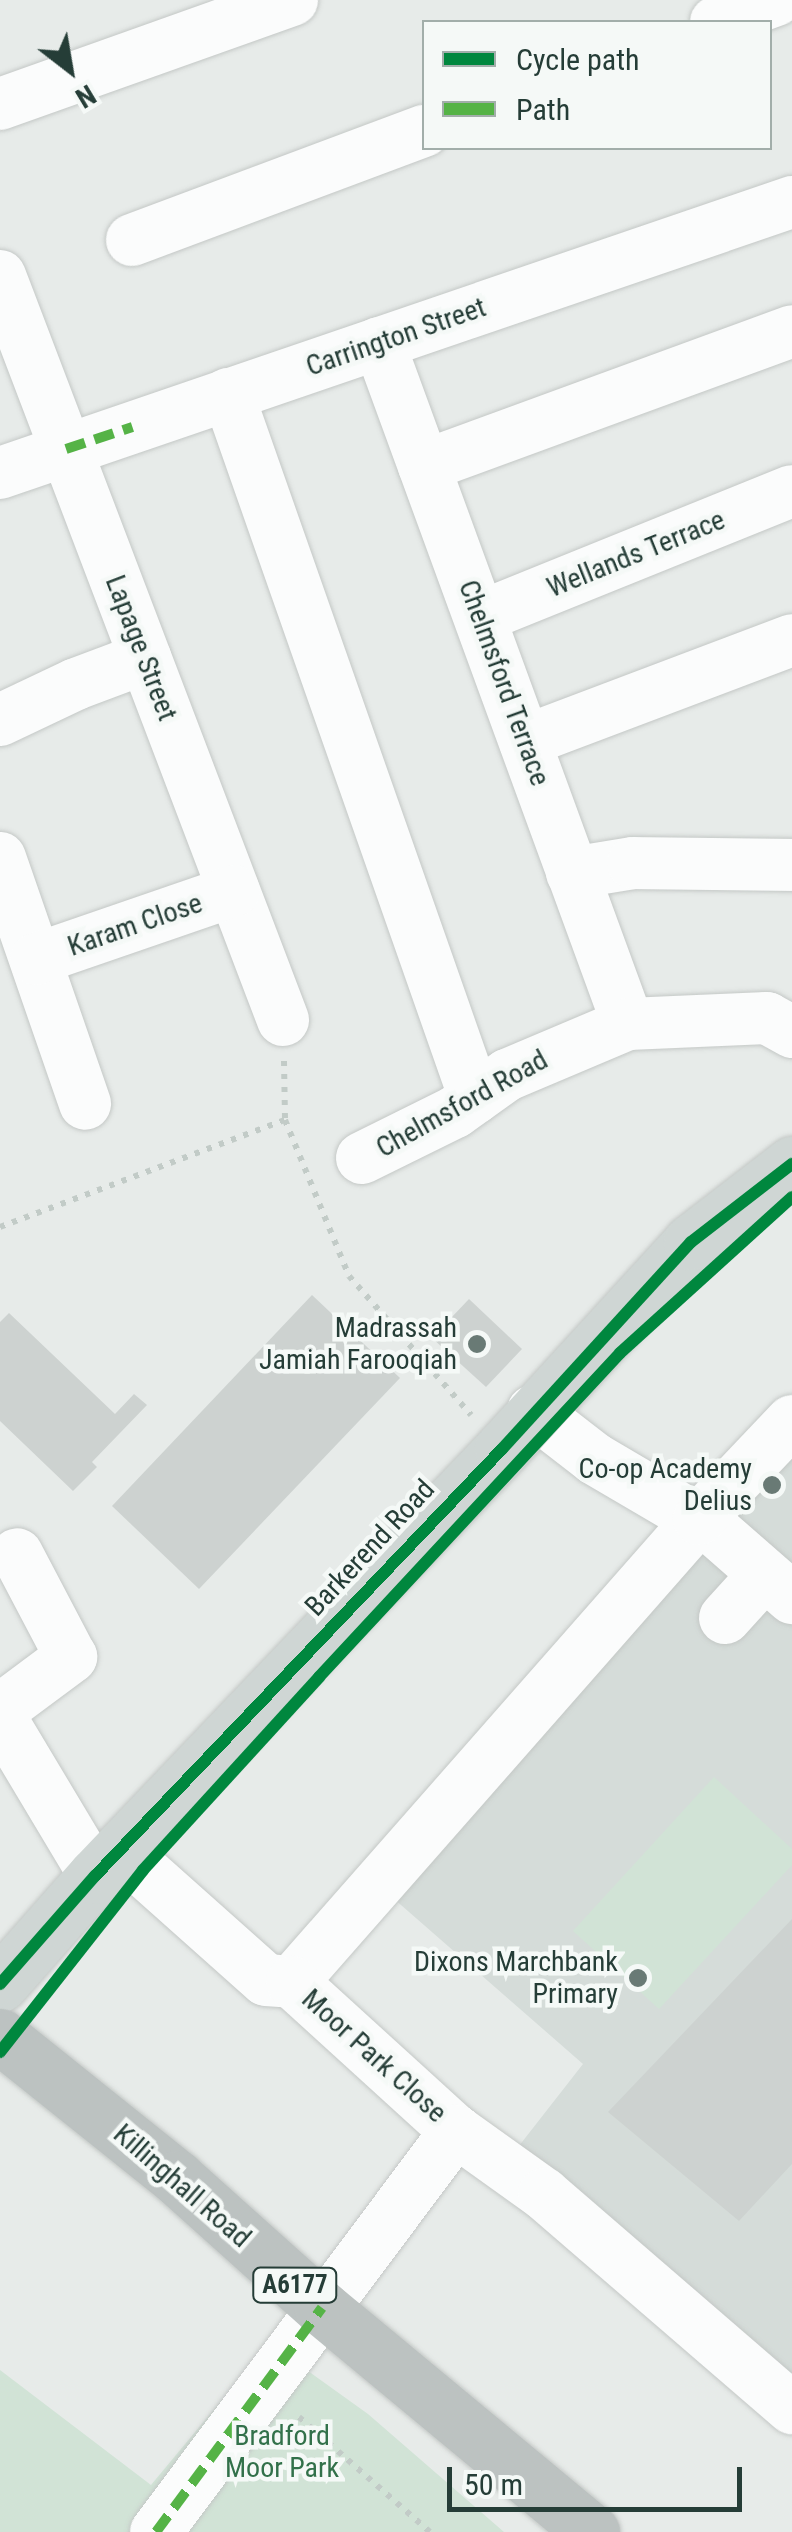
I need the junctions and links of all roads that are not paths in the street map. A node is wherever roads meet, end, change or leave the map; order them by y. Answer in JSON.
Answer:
{"nodes":[{"id":1,"x":292,"y":0,"type":"edge"},
{"id":2,"x":776,"y":0,"type":"edge"},
{"id":3,"x":721,"y":20,"type":"edge"},
{"id":4,"x":0,"y":104,"type":"edge"},
{"id":5,"x":422,"y":132,"type":"edge"},
{"id":6,"x":792,"y":202,"type":"edge"},
{"id":7,"x":132,"y":240,"type":"dead end"},
{"id":8,"x":1,"y":281,"type":"edge"},
{"id":9,"x":792,"y":331,"type":"edge"},
{"id":10,"x":379,"y":342,"type":"junction"},
{"id":11,"x":228,"y":394,"type":"junction"},
{"id":12,"x":66,"y":449,"type":"junction"},
{"id":13,"x":424,"y":466,"type":"junction"},
{"id":14,"x":0,"y":473,"type":"edge"},
{"id":15,"x":792,"y":491,"type":"edge"},
{"id":16,"x":480,"y":617,"type":"junction"},
{"id":17,"x":792,"y":640,"type":"edge"},
{"id":18,"x":145,"y":658,"type":"junction"},
{"id":19,"x":0,"y":720,"type":"edge"},
{"id":20,"x":525,"y":740,"type":"junction"},
{"id":21,"x":0,"y":858,"type":"edge"},
{"id":22,"x":792,"y":866,"type":"edge"},
{"id":23,"x":572,"y":873,"type":"junction"},
{"id":24,"x":234,"y":891,"type":"junction"},
{"id":25,"x":36,"y":959,"type":"junction"},
{"id":26,"x":283,"y":1020,"type":"road end"},
{"id":27,"x":628,"y":1024,"type":"junction"},
{"id":28,"x":792,"y":1032,"type":"edge"},
{"id":29,"x":475,"y":1098,"type":"junction"},
{"id":30,"x":85,"y":1104,"type":"dead end"},
{"id":31,"x":362,"y":1158,"type":"dead end"},
{"id":32,"x":792,"y":1164,"type":"edge"},
{"id":33,"x":792,"y":1421,"type":"edge"},
{"id":34,"x":517,"y":1430,"type":"junction"},
{"id":35,"x":705,"y":1523,"type":"junction"},
{"id":36,"x":17,"y":1554,"type":"dead end"},
{"id":37,"x":778,"y":1586,"type":"edge"},
{"id":38,"x":725,"y":1618,"type":"dead end"},
{"id":39,"x":0,"y":1714,"type":"edge"},
{"id":40,"x":107,"y":1863,"type":"junction"},
{"id":41,"x":292,"y":1982,"type":"junction"},
{"id":42,"x":0,"y":1984,"type":"edge"},
{"id":43,"x":0,"y":2036,"type":"edge"},
{"id":44,"x":456,"y":2131,"type":"junction"},
{"id":45,"x":322,"y":2308,"type":"junction"},
{"id":46,"x":792,"y":2408,"type":"edge"},
{"id":47,"x":156,"y":2532,"type":"edge"},
{"id":48,"x":592,"y":2532,"type":"edge"}],
"edges":[{"from":1,"to":4,"type":"street"},
{"from":2,"to":3,"type":"street"},
{"from":5,"to":7,"type":"street"},
{"from":6,"to":10,"type":"street","name":"Carrington Street"},
{"from":8,"to":12,"type":"street","name":"Lapage Street"},
{"from":9,"to":13,"type":"street"},
{"from":10,"to":11,"type":"street","name":"Carrington Street"},
{"from":10,"to":13,"type":"street","name":"Chelmsford Terrace"},
{"from":11,"to":12,"type":"street","name":"Carrington Street"},
{"from":11,"to":29,"type":"street"},
{"from":12,"to":14,"type":"street","name":"Carrington Street"},
{"from":12,"to":18,"type":"street","name":"Lapage Street"},
{"from":13,"to":16,"type":"street","name":"Chelmsford Terrace"},
{"from":15,"to":16,"type":"street","name":"Wellands Terrace"},
{"from":16,"to":20,"type":"street","name":"Chelmsford Terrace"},
{"from":17,"to":20,"type":"street"},
{"from":18,"to":19,"type":"street"},
{"from":18,"to":24,"type":"street","name":"Lapage Street"},
{"from":20,"to":23,"type":"street","name":"Chelmsford Terrace"},
{"from":21,"to":25,"type":"street","name":"Karam Close"},
{"from":22,"to":23,"type":"street"},
{"from":23,"to":27,"type":"street","name":"Chelmsford Terrace"},
{"from":24,"to":25,"type":"street","name":"Karam Close"},
{"from":24,"to":26,"type":"street","name":"Lapage Street"},
{"from":25,"to":30,"type":"street","name":"Karam Close"},
{"from":27,"to":28,"type":"street","name":"Chelmsford Road"},
{"from":27,"to":29,"type":"street","name":"Chelmsford Road"},
{"from":29,"to":31,"type":"street","name":"Chelmsford Road"},
{"from":32,"to":34,"type":"main road","name":"Barkerend Road"},
{"from":33,"to":35,"type":"street"},
{"from":34,"to":35,"type":"street"},
{"from":34,"to":40,"type":"main road","name":"Barkerend Road"},
{"from":35,"to":37,"type":"street"},
{"from":35,"to":41,"type":"street"},
{"from":36,"to":39,"type":"street"},
{"from":37,"to":38,"type":"street"},
{"from":39,"to":40,"type":"street"},
{"from":40,"to":41,"type":"street"},
{"from":40,"to":42,"type":"main road","name":"Barkerend Road"},
{"from":41,"to":44,"type":"street","name":"Moor Park Close"},
{"from":43,"to":45,"type":"highway","name":"Killinghall Road","number":"A6177"},
{"from":44,"to":45,"type":"street"},
{"from":44,"to":46,"type":"street","name":"Moor Park Close"},
{"from":45,"to":47,"type":"street"},
{"from":45,"to":48,"type":"highway","name":"Killinghall Road","number":"A6177"}]}
